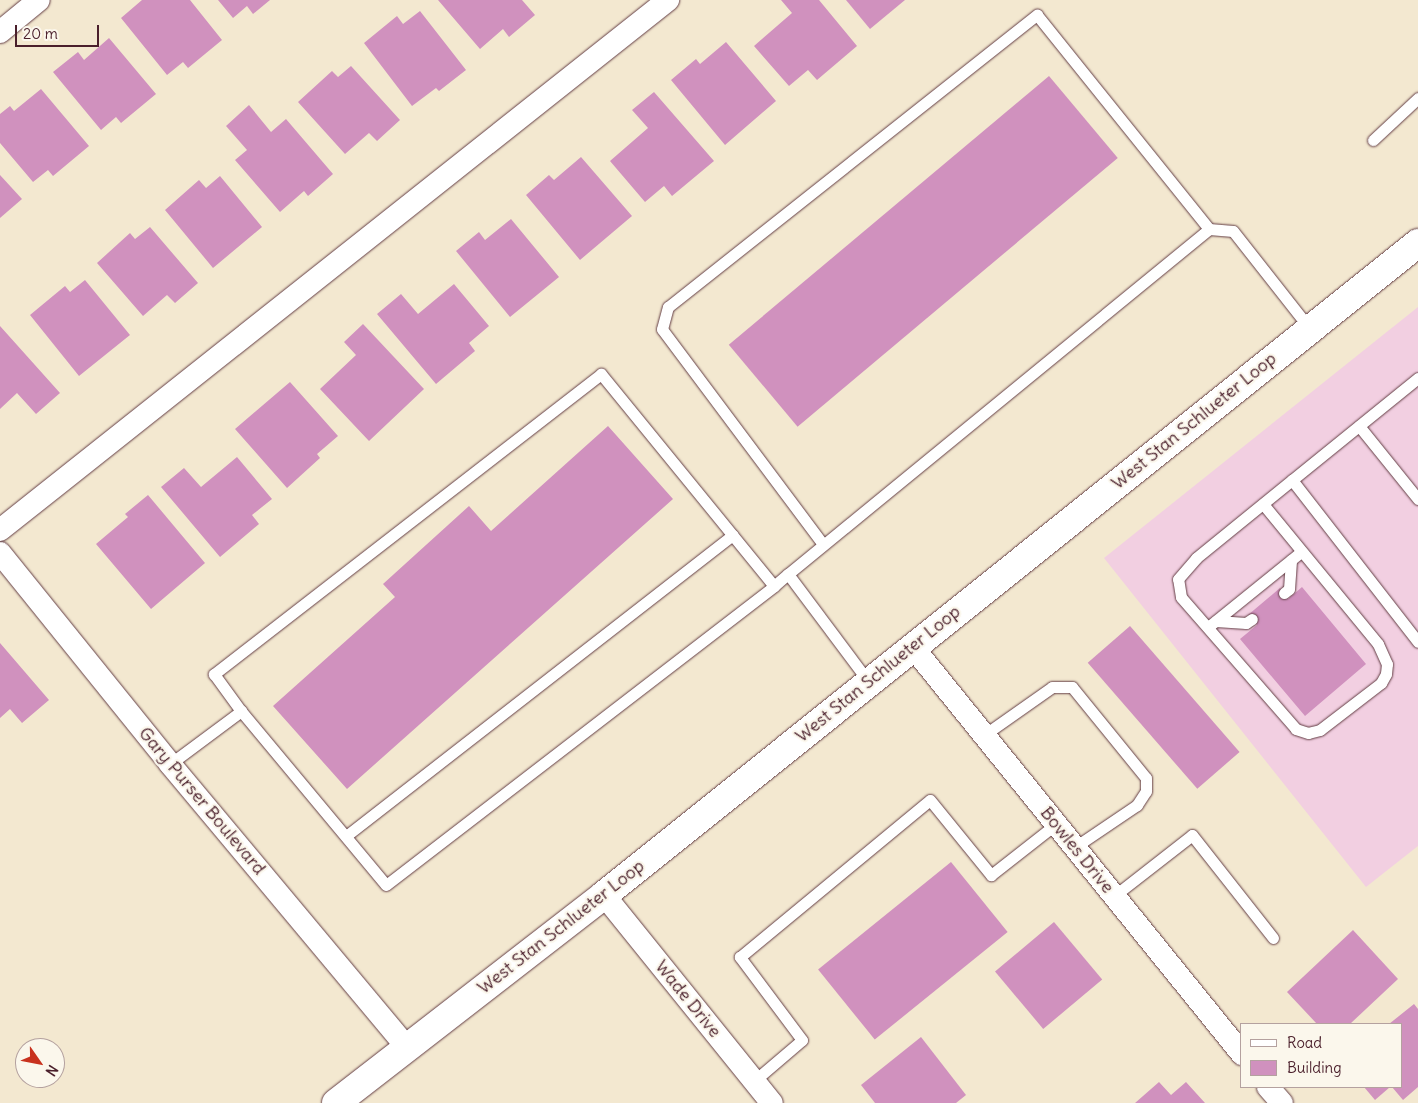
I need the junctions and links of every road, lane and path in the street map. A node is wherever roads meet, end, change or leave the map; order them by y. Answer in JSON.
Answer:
{"nodes":[{"id":1,"x":39,"y":0,"type":"edge"},
{"id":2,"x":668,"y":0,"type":"edge"},
{"id":3,"x":0,"y":32,"type":"edge"},
{"id":4,"x":1418,"y":98,"type":"edge"},
{"id":5,"x":1374,"y":140,"type":"dead end"},
{"id":6,"x":1209,"y":229,"type":"junction"},
{"id":7,"x":1418,"y":243,"type":"edge"},
{"id":8,"x":1310,"y":329,"type":"junction"},
{"id":9,"x":1418,"y":378,"type":"edge"},
{"id":10,"x":1359,"y":426,"type":"junction"},
{"id":11,"x":1292,"y":480,"type":"junction"},
{"id":12,"x":1418,"y":499,"type":"edge"},
{"id":13,"x":1263,"y":504,"type":"junction"},
{"id":14,"x":0,"y":530,"type":"edge"},
{"id":15,"x":733,"y":535,"type":"junction"},
{"id":16,"x":822,"y":543,"type":"junction"},
{"id":17,"x":1301,"y":552,"type":"junction"},
{"id":18,"x":0,"y":553,"type":"edge"},
{"id":19,"x":1291,"y":560,"type":"junction"},
{"id":20,"x":788,"y":574,"type":"junction"},
{"id":21,"x":774,"y":586,"type":"junction"},
{"id":22,"x":1284,"y":593,"type":"dead end"},
{"id":23,"x":1252,"y":619,"type":"dead end"},
{"id":24,"x":1212,"y":624,"type":"junction"},
{"id":25,"x":1418,"y":642,"type":"edge"},
{"id":26,"x":912,"y":646,"type":"junction"},
{"id":27,"x":868,"y":681,"type":"junction"},
{"id":28,"x":242,"y":711,"type":"junction"},
{"id":29,"x":984,"y":735,"type":"junction"},
{"id":30,"x":170,"y":764,"type":"junction"},
{"id":31,"x":1056,"y":824,"type":"junction"},
{"id":32,"x":346,"y":836,"type":"junction"},
{"id":33,"x":1075,"y":847,"type":"junction"},
{"id":34,"x":604,"y":895,"type":"junction"},
{"id":35,"x":1114,"y":896,"type":"junction"},
{"id":36,"x":1273,"y":938,"type":"dead end"},
{"id":37,"x":406,"y":1047,"type":"junction"},
{"id":38,"x":1240,"y":1052,"type":"edge"},
{"id":39,"x":754,"y":1081,"type":"junction"},
{"id":40,"x":1269,"y":1088,"type":"edge"},
{"id":41,"x":336,"y":1103,"type":"edge"},
{"id":42,"x":772,"y":1103,"type":"edge"},
{"id":43,"x":1282,"y":1103,"type":"edge"}],
"edges":[{"from":1,"to":3,"type":"street"},
{"from":2,"to":14,"type":"street"},
{"from":4,"to":5,"type":"lane"},
{"from":6,"to":8,"type":"lane"},
{"from":6,"to":16,"type":"lane"},
{"from":6,"to":16,"type":"lane"},
{"from":7,"to":8,"type":"main road","name":"West Stan Schlueter Loop"},
{"from":8,"to":26,"type":"main road","name":"West Stan Schlueter Loop"},
{"from":9,"to":10,"type":"lane"},
{"from":10,"to":11,"type":"lane"},
{"from":10,"to":12,"type":"lane"},
{"from":11,"to":13,"type":"lane"},
{"from":11,"to":25,"type":"lane"},
{"from":13,"to":17,"type":"lane"},
{"from":13,"to":24,"type":"lane"},
{"from":15,"to":21,"type":"lane"},
{"from":15,"to":28,"type":"lane"},
{"from":15,"to":32,"type":"lane"},
{"from":16,"to":20,"type":"lane"},
{"from":17,"to":19,"type":"lane"},
{"from":17,"to":24,"type":"lane"},
{"from":18,"to":30,"type":"street","name":"Gary Purser Boulevard"},
{"from":19,"to":22,"type":"lane"},
{"from":19,"to":24,"type":"lane"},
{"from":20,"to":21,"type":"lane"},
{"from":20,"to":27,"type":"lane"},
{"from":21,"to":32,"type":"lane"},
{"from":23,"to":24,"type":"lane"},
{"from":26,"to":27,"type":"main road","name":"West Stan Schlueter Loop"},
{"from":26,"to":29,"type":"street","name":"Bowles Drive"},
{"from":27,"to":34,"type":"main road","name":"West Stan Schlueter Loop"},
{"from":28,"to":30,"type":"lane"},
{"from":28,"to":32,"type":"lane"},
{"from":29,"to":31,"type":"street","name":"Bowles Drive"},
{"from":29,"to":33,"type":"lane"},
{"from":30,"to":37,"type":"street","name":"Gary Purser Boulevard"},
{"from":31,"to":33,"type":"street","name":"Bowles Drive"},
{"from":31,"to":39,"type":"lane"},
{"from":33,"to":35,"type":"street","name":"Bowles Drive"},
{"from":34,"to":37,"type":"main road","name":"West Stan Schlueter Loop"},
{"from":34,"to":39,"type":"street","name":"Wade Drive"},
{"from":35,"to":36,"type":"lane"},
{"from":35,"to":38,"type":"street","name":"Bowles Drive"},
{"from":37,"to":41,"type":"main road","name":"West Stan Schlueter Loop"},
{"from":39,"to":42,"type":"street","name":"Wade Drive"},
{"from":40,"to":43,"type":"street"}]}
